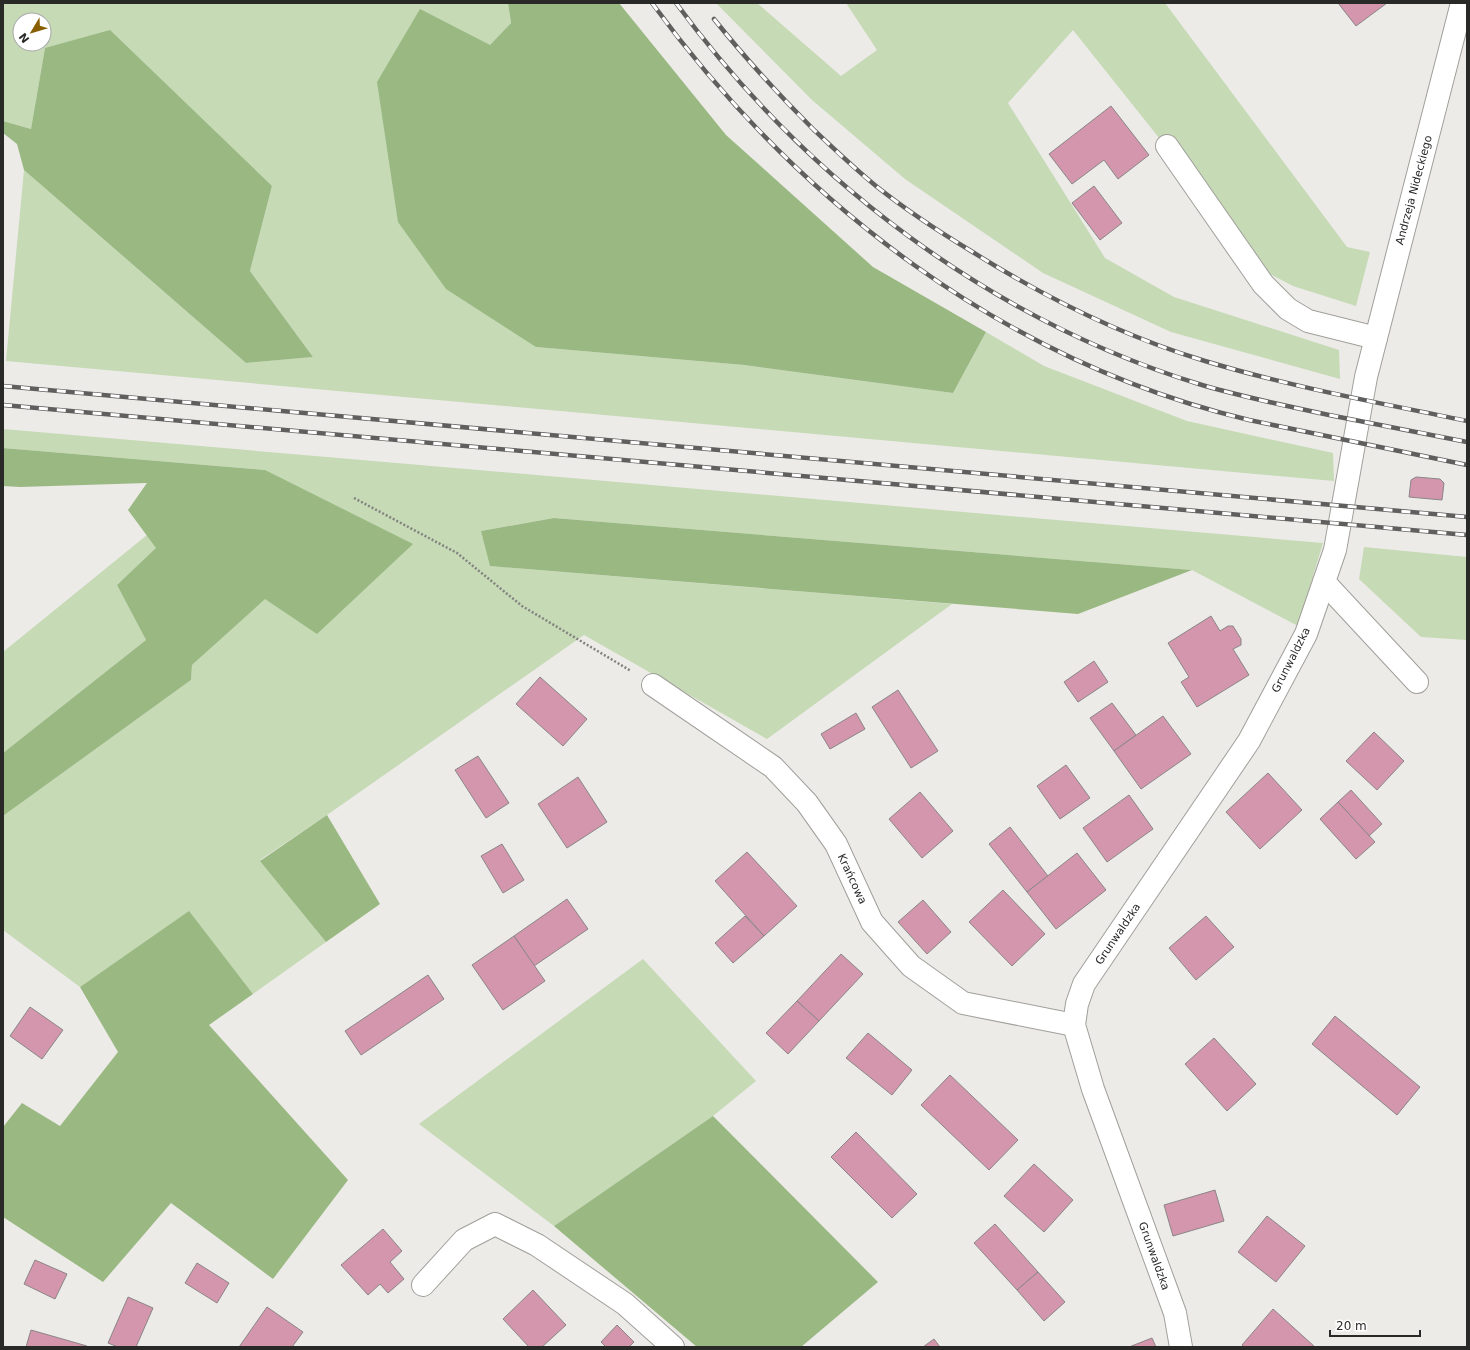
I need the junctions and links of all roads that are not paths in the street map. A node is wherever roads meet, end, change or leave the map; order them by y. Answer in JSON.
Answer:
{"nodes":[{"id":1,"x":1462,"y":3,"type":"edge"},
{"id":2,"x":1167,"y":146,"type":"dead end"},
{"id":3,"x":1376,"y":338,"type":"junction"},
{"id":4,"x":1335,"y":550,"type":"joint"},
{"id":5,"x":1324,"y":582,"type":"junction"},
{"id":6,"x":1417,"y":682,"type":"dead end"},
{"id":7,"x":653,"y":685,"type":"road end"},
{"id":8,"x":1074,"y":1025,"type":"junction"},
{"id":9,"x":423,"y":1285,"type":"dead end"},
{"id":10,"x":673,"y":1347,"type":"edge"},
{"id":11,"x":1181,"y":1347,"type":"edge"}],
"edges":[{"from":1,"to":3,"type":"street","name":"Andrzeja Nideckiego"},
{"from":2,"to":3,"type":"street"},
{"from":3,"to":4,"type":"street","name":"Andrzeja Nideckiego"},
{"from":4,"to":5,"type":"street","name":"Grunwaldzka"},
{"from":5,"to":6,"type":"street"},
{"from":5,"to":8,"type":"street","name":"Grunwaldzka"},
{"from":7,"to":8,"type":"street","name":"Krańcowa"},
{"from":8,"to":11,"type":"street","name":"Grunwaldzka"},
{"from":9,"to":10,"type":"street"}]}
